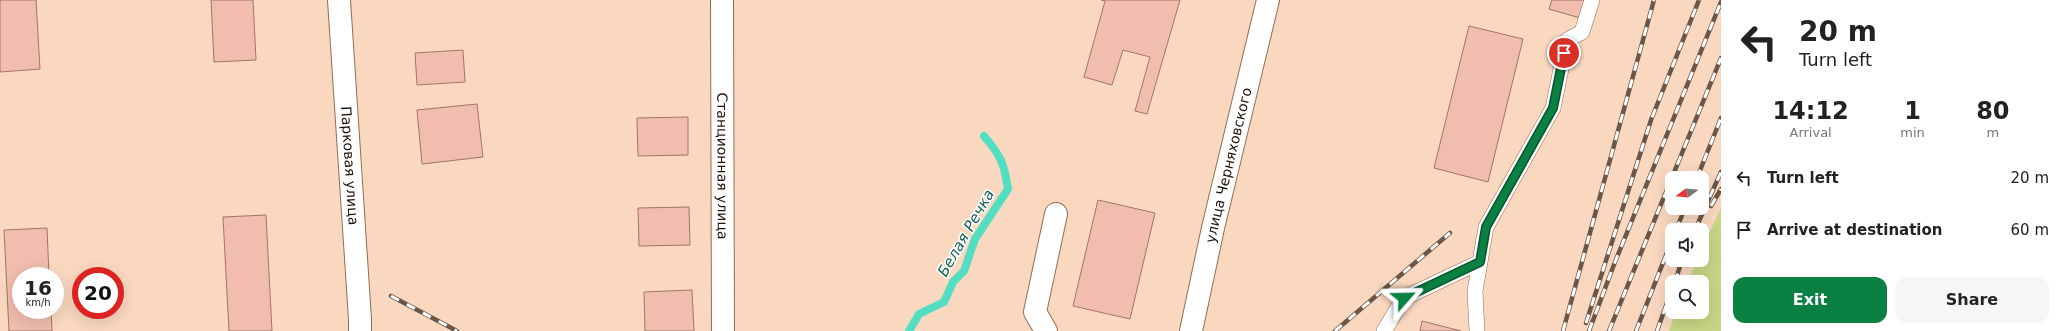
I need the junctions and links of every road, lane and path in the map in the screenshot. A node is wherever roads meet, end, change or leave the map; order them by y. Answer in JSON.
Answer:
{"nodes":[{"id":1,"x":339,"y":0,"type":"edge"},
{"id":2,"x":722,"y":0,"type":"edge"},
{"id":3,"x":1268,"y":0,"type":"edge"},
{"id":4,"x":1592,"y":0,"type":"edge"},
{"id":5,"x":1056,"y":214,"type":"dead end"},
{"id":6,"x":1480,"y":262,"type":"junction"},
{"id":7,"x":360,"y":331,"type":"edge"},
{"id":8,"x":723,"y":331,"type":"edge"},
{"id":9,"x":1046,"y":331,"type":"edge"},
{"id":10,"x":1191,"y":331,"type":"edge"},
{"id":11,"x":1384,"y":331,"type":"edge"},
{"id":12,"x":1477,"y":331,"type":"edge"}],
"edges":[{"from":1,"to":7,"type":"street","name":"Парковая улица"},
{"from":2,"to":8,"type":"street","name":"Станционная улица"},
{"from":3,"to":10,"type":"street","name":"улица Черняховского"},
{"from":4,"to":6,"type":"lane"},
{"from":5,"to":9,"type":"street"},
{"from":6,"to":11,"type":"lane"},
{"from":6,"to":12,"type":"lane"}]}
